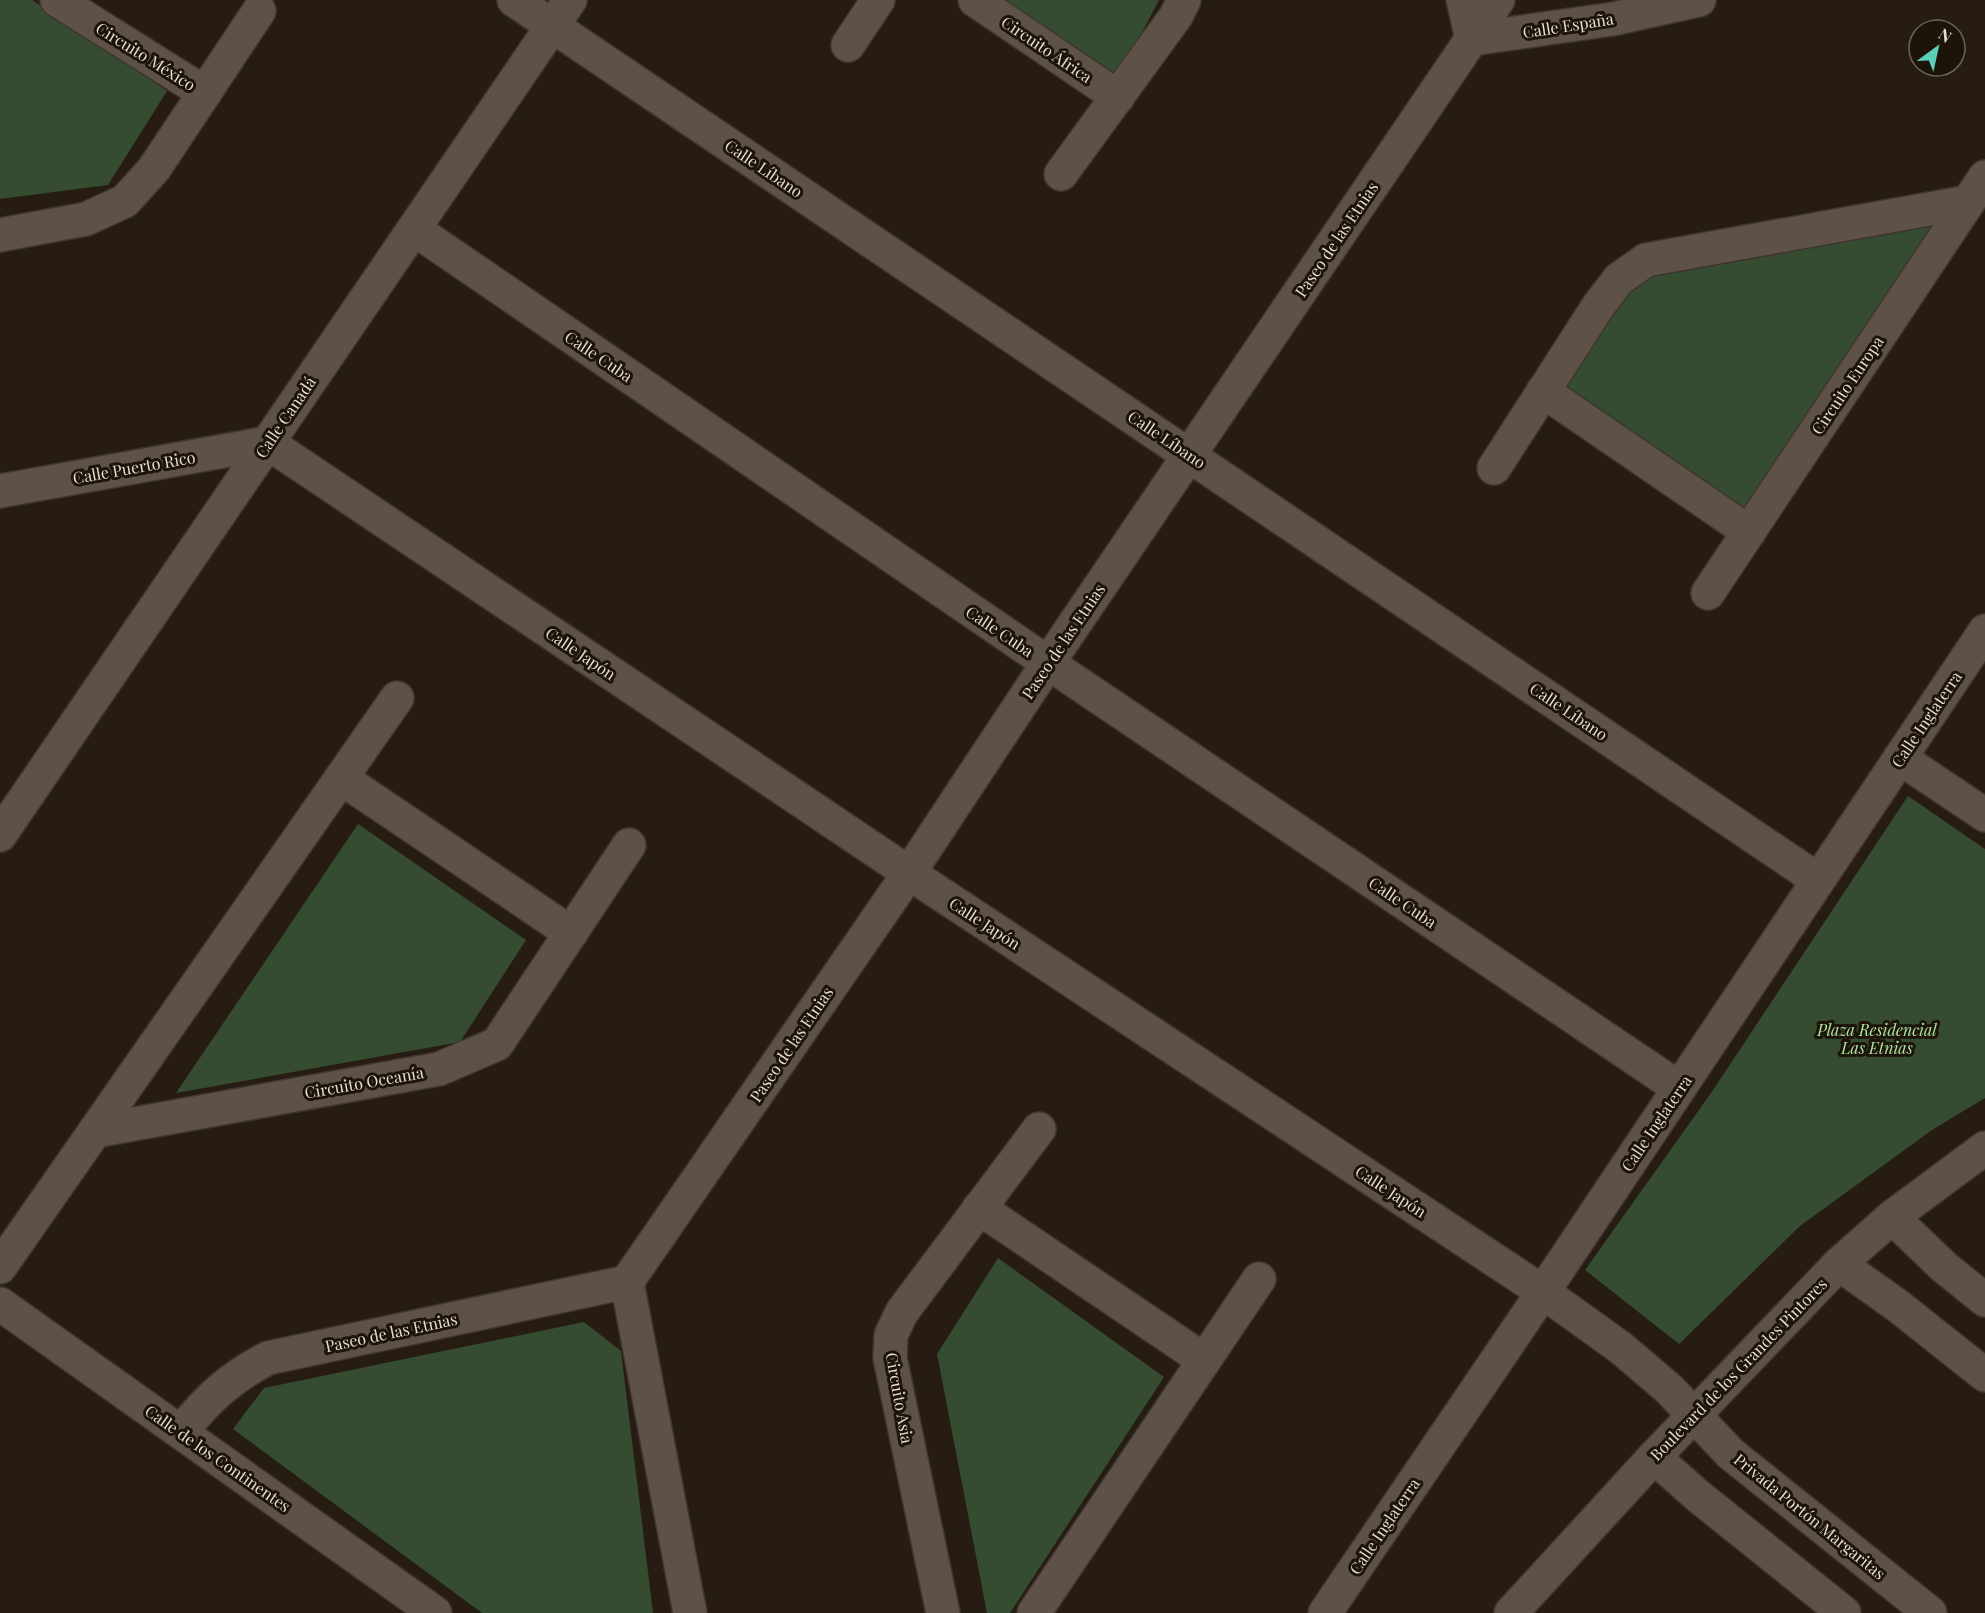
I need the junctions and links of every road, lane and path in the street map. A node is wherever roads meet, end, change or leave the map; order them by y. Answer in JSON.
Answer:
{"nodes":[{"id":1,"x":57,"y":0,"type":"edge"},
{"id":2,"x":514,"y":0,"type":"edge"},
{"id":3,"x":878,"y":0,"type":"edge"},
{"id":4,"x":975,"y":0,"type":"edge"},
{"id":5,"x":1184,"y":0,"type":"edge"},
{"id":6,"x":1463,"y":0,"type":"edge"},
{"id":7,"x":1498,"y":0,"type":"edge"},
{"id":8,"x":1699,"y":0,"type":"edge"},
{"id":9,"x":259,"y":11,"type":"dead end"},
{"id":10,"x":561,"y":13,"type":"edge"},
{"id":11,"x":1472,"y":39,"type":"junction"},
{"id":12,"x":848,"y":45,"type":"dead end"},
{"id":13,"x":205,"y":93,"type":"junction"},
{"id":14,"x":1118,"y":97,"type":"junction"},
{"id":15,"x":1062,"y":174,"type":"dead end"},
{"id":16,"x":1977,"y":189,"type":"edge"},
{"id":17,"x":414,"y":229,"type":"junction"},
{"id":18,"x":0,"y":235,"type":"edge"},
{"id":19,"x":1543,"y":391,"type":"junction"},
{"id":20,"x":268,"y":443,"type":"junction"},
{"id":21,"x":1189,"y":454,"type":"junction"},
{"id":22,"x":1494,"y":468,"type":"dead end"},
{"id":23,"x":0,"y":491,"type":"edge"},
{"id":24,"x":1749,"y":532,"type":"junction"},
{"id":25,"x":1708,"y":593,"type":"dead end"},
{"id":26,"x":1985,"y":631,"type":"edge"},
{"id":27,"x":1048,"y":663,"type":"junction"},
{"id":28,"x":397,"y":698,"type":"dead end"},
{"id":29,"x":1900,"y":758,"type":"junction"},
{"id":30,"x":341,"y":778,"type":"junction"},
{"id":31,"x":1985,"y":815,"type":"edge"},
{"id":32,"x":0,"y":835,"type":"edge"},
{"id":33,"x":629,"y":845,"type":"dead end"},
{"id":34,"x":909,"y":873,"type":"junction"},
{"id":35,"x":1818,"y":880,"type":"junction"},
{"id":36,"x":571,"y":933,"type":"junction"},
{"id":37,"x":1679,"y":1088,"type":"junction"},
{"id":38,"x":1039,"y":1129,"type":"dead end"},
{"id":39,"x":95,"y":1131,"type":"junction"},
{"id":40,"x":1985,"y":1148,"type":"edge"},
{"id":41,"x":979,"y":1208,"type":"junction"},
{"id":42,"x":1892,"y":1217,"type":"junction"},
{"id":43,"x":1839,"y":1264,"type":"junction"},
{"id":44,"x":0,"y":1267,"type":"edge"},
{"id":45,"x":1258,"y":1279,"type":"dead end"},
{"id":46,"x":627,"y":1282,"type":"junction"},
{"id":47,"x":1543,"y":1292,"type":"junction"},
{"id":48,"x":1985,"y":1300,"type":"edge"},
{"id":49,"x":0,"y":1304,"type":"edge"},
{"id":50,"x":1204,"y":1360,"type":"junction"},
{"id":51,"x":1985,"y":1375,"type":"edge"},
{"id":52,"x":1695,"y":1414,"type":"junction"},
{"id":53,"x":181,"y":1432,"type":"junction"},
{"id":54,"x":1654,"y":1457,"type":"junction"},
{"id":55,"x":435,"y":1613,"type":"edge"},
{"id":56,"x":690,"y":1613,"type":"edge"},
{"id":57,"x":943,"y":1613,"type":"edge"},
{"id":58,"x":1034,"y":1613,"type":"edge"},
{"id":59,"x":1324,"y":1613,"type":"edge"},
{"id":60,"x":1512,"y":1613,"type":"edge"},
{"id":61,"x":1844,"y":1613,"type":"edge"},
{"id":62,"x":1930,"y":1613,"type":"edge"}],
"edges":[{"from":1,"to":13,"type":"street","name":"Circuito México"},
{"from":2,"to":10,"type":"street","name":"Calle Líbano"},
{"from":3,"to":12,"type":"street"},
{"from":4,"to":14,"type":"street","name":"Circuito África"},
{"from":5,"to":14,"type":"street"},
{"from":6,"to":11,"type":"street"},
{"from":7,"to":11,"type":"street","name":"Paseo de las Etnias"},
{"from":8,"to":11,"type":"street","name":"Calle España"},
{"from":9,"to":13,"type":"street","name":"Circuito México"},
{"from":10,"to":17,"type":"street","name":"Calle Canadá"},
{"from":10,"to":21,"type":"street","name":"Calle Líbano"},
{"from":11,"to":21,"type":"street","name":"Paseo de las Etnias"},
{"from":13,"to":18,"type":"street","name":"Circuito México"},
{"from":14,"to":15,"type":"street"},
{"from":16,"to":19,"type":"street"},
{"from":16,"to":24,"type":"street","name":"Circuito Europa"},
{"from":17,"to":20,"type":"street","name":"Calle Canadá"},
{"from":17,"to":27,"type":"street","name":"Calle Cuba"},
{"from":19,"to":22,"type":"street"},
{"from":19,"to":24,"type":"street"},
{"from":20,"to":23,"type":"street","name":"Calle Puerto Rico"},
{"from":20,"to":32,"type":"street","name":"Calle Canadá"},
{"from":20,"to":34,"type":"street","name":"Calle Japón"},
{"from":21,"to":27,"type":"street","name":"Paseo de las Etnias"},
{"from":21,"to":35,"type":"street","name":"Calle Líbano"},
{"from":24,"to":25,"type":"street","name":"Circuito Europa"},
{"from":26,"to":29,"type":"street","name":"Calle Inglaterra"},
{"from":27,"to":34,"type":"street","name":"Paseo de las Etnias"},
{"from":27,"to":37,"type":"street","name":"Calle Cuba"},
{"from":28,"to":30,"type":"street"},
{"from":29,"to":31,"type":"street"},
{"from":29,"to":35,"type":"street","name":"Calle Inglaterra"},
{"from":30,"to":36,"type":"street"},
{"from":30,"to":39,"type":"street"},
{"from":33,"to":36,"type":"street","name":"Circuito Oceanía"},
{"from":34,"to":46,"type":"street","name":"Paseo de las Etnias"},
{"from":34,"to":47,"type":"street","name":"Calle Japón"},
{"from":35,"to":37,"type":"street","name":"Calle Inglaterra"},
{"from":36,"to":39,"type":"street","name":"Circuito Oceanía"},
{"from":37,"to":47,"type":"street","name":"Calle Inglaterra"},
{"from":38,"to":41,"type":"street","name":"Circuito Asia"},
{"from":39,"to":44,"type":"street"},
{"from":40,"to":42,"type":"street","name":"Boulevard de los Grandes Pintores"},
{"from":41,"to":50,"type":"street"},
{"from":41,"to":57,"type":"street","name":"Circuito Asia"},
{"from":42,"to":43,"type":"street","name":"Boulevard de los Grandes Pintores"},
{"from":42,"to":48,"type":"street"},
{"from":43,"to":51,"type":"street"},
{"from":43,"to":52,"type":"street","name":"Boulevard de los Grandes Pintores"},
{"from":45,"to":50,"type":"street"},
{"from":46,"to":53,"type":"street","name":"Paseo de las Etnias"},
{"from":46,"to":56,"type":"street"},
{"from":47,"to":52,"type":"street","name":"Calle Japón"},
{"from":47,"to":59,"type":"street","name":"Calle Inglaterra"},
{"from":49,"to":53,"type":"street","name":"Calle de los Continentes"},
{"from":50,"to":58,"type":"street"},
{"from":52,"to":54,"type":"street","name":"Boulevard de los Grandes Pintores"},
{"from":52,"to":62,"type":"street","name":"Privada Portón Margaritas"},
{"from":53,"to":55,"type":"street","name":"Calle de los Continentes"},
{"from":54,"to":60,"type":"street","name":"Boulevard de los Grandes Pintores"},
{"from":54,"to":61,"type":"street"}]}
